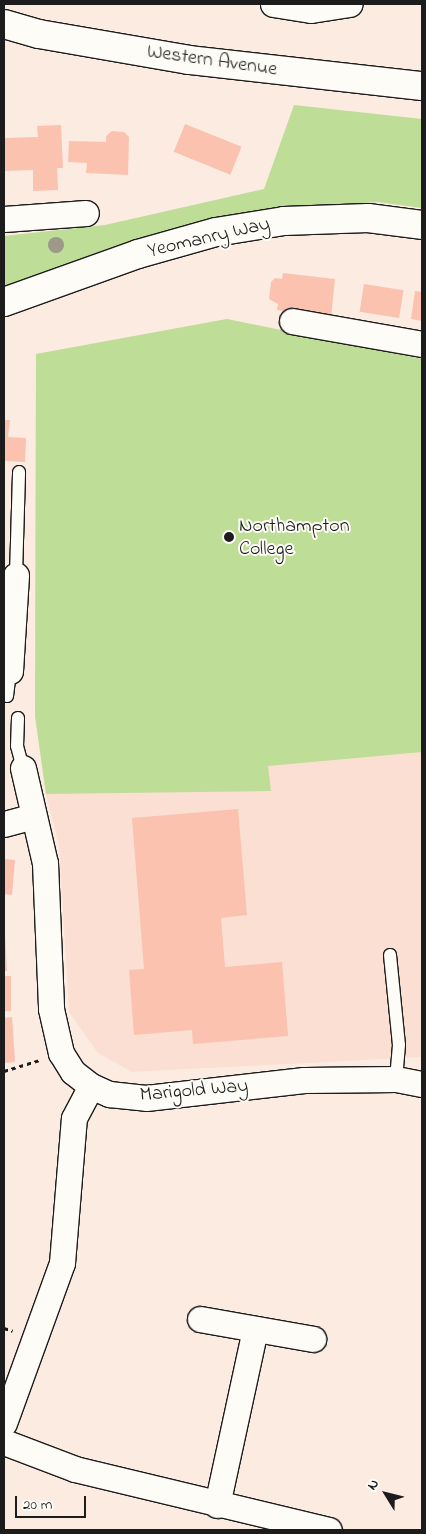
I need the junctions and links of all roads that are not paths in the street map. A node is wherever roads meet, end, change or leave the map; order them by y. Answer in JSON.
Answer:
{"nodes":[{"id":1,"x":273,"y":4,"type":"edge"},
{"id":2,"x":350,"y":4,"type":"edge"},
{"id":3,"x":4,"y":24,"type":"edge"},
{"id":4,"x":422,"y":86,"type":"edge"},
{"id":5,"x":86,"y":213,"type":"dead end"},
{"id":6,"x":4,"y":219,"type":"edge"},
{"id":7,"x":422,"y":225,"type":"edge"},
{"id":8,"x":4,"y":302,"type":"edge"},
{"id":9,"x":292,"y":321,"type":"dead end"},
{"id":10,"x":422,"y":344,"type":"edge"},
{"id":11,"x":19,"y":472,"type":"dead end"},
{"id":12,"x":16,"y":575,"type":"joint"},
{"id":13,"x":9,"y":610,"type":"edge"},
{"id":14,"x":10,"y":672,"type":"joint"},
{"id":15,"x":7,"y":696,"type":"dead end"},
{"id":16,"x":18,"y":718,"type":"dead end"},
{"id":17,"x":23,"y":768,"type":"joint"},
{"id":18,"x":33,"y":816,"type":"junction"},
{"id":19,"x":4,"y":824,"type":"edge"},
{"id":20,"x":390,"y":956,"type":"dead end"},
{"id":21,"x":396,"y":1079,"type":"junction"},
{"id":22,"x":422,"y":1084,"type":"edge"},
{"id":23,"x":91,"y":1086,"type":"junction"},
{"id":24,"x":200,"y":1319,"type":"dead end"},
{"id":25,"x":255,"y":1329,"type":"junction"},
{"id":26,"x":313,"y":1339,"type":"dead end"},
{"id":27,"x":4,"y":1422,"type":"edge"},
{"id":28,"x":4,"y":1442,"type":"edge"},
{"id":29,"x":217,"y":1505,"type":"junction"},
{"id":30,"x":329,"y":1530,"type":"edge"}],
"edges":[{"from":1,"to":2,"type":"street"},
{"from":3,"to":4,"type":"street","name":"Western Avenue"},
{"from":5,"to":6,"type":"street"},
{"from":7,"to":8,"type":"street","name":"Yeomanry Way"},
{"from":9,"to":10,"type":"street"},
{"from":11,"to":12,"type":"lane"},
{"from":12,"to":13,"type":"street"},
{"from":13,"to":14,"type":"street"},
{"from":14,"to":15,"type":"lane"},
{"from":16,"to":17,"type":"lane"},
{"from":17,"to":18,"type":"street","name":"Marigold Way"},
{"from":18,"to":19,"type":"street"},
{"from":18,"to":23,"type":"street","name":"Marigold Way"},
{"from":20,"to":21,"type":"lane"},
{"from":21,"to":22,"type":"street","name":"Marigold Way"},
{"from":21,"to":23,"type":"street","name":"Marigold Way"},
{"from":23,"to":27,"type":"street"},
{"from":24,"to":25,"type":"street"},
{"from":25,"to":26,"type":"street"},
{"from":25,"to":29,"type":"street"},
{"from":28,"to":29,"type":"street"},
{"from":29,"to":30,"type":"street"}]}
